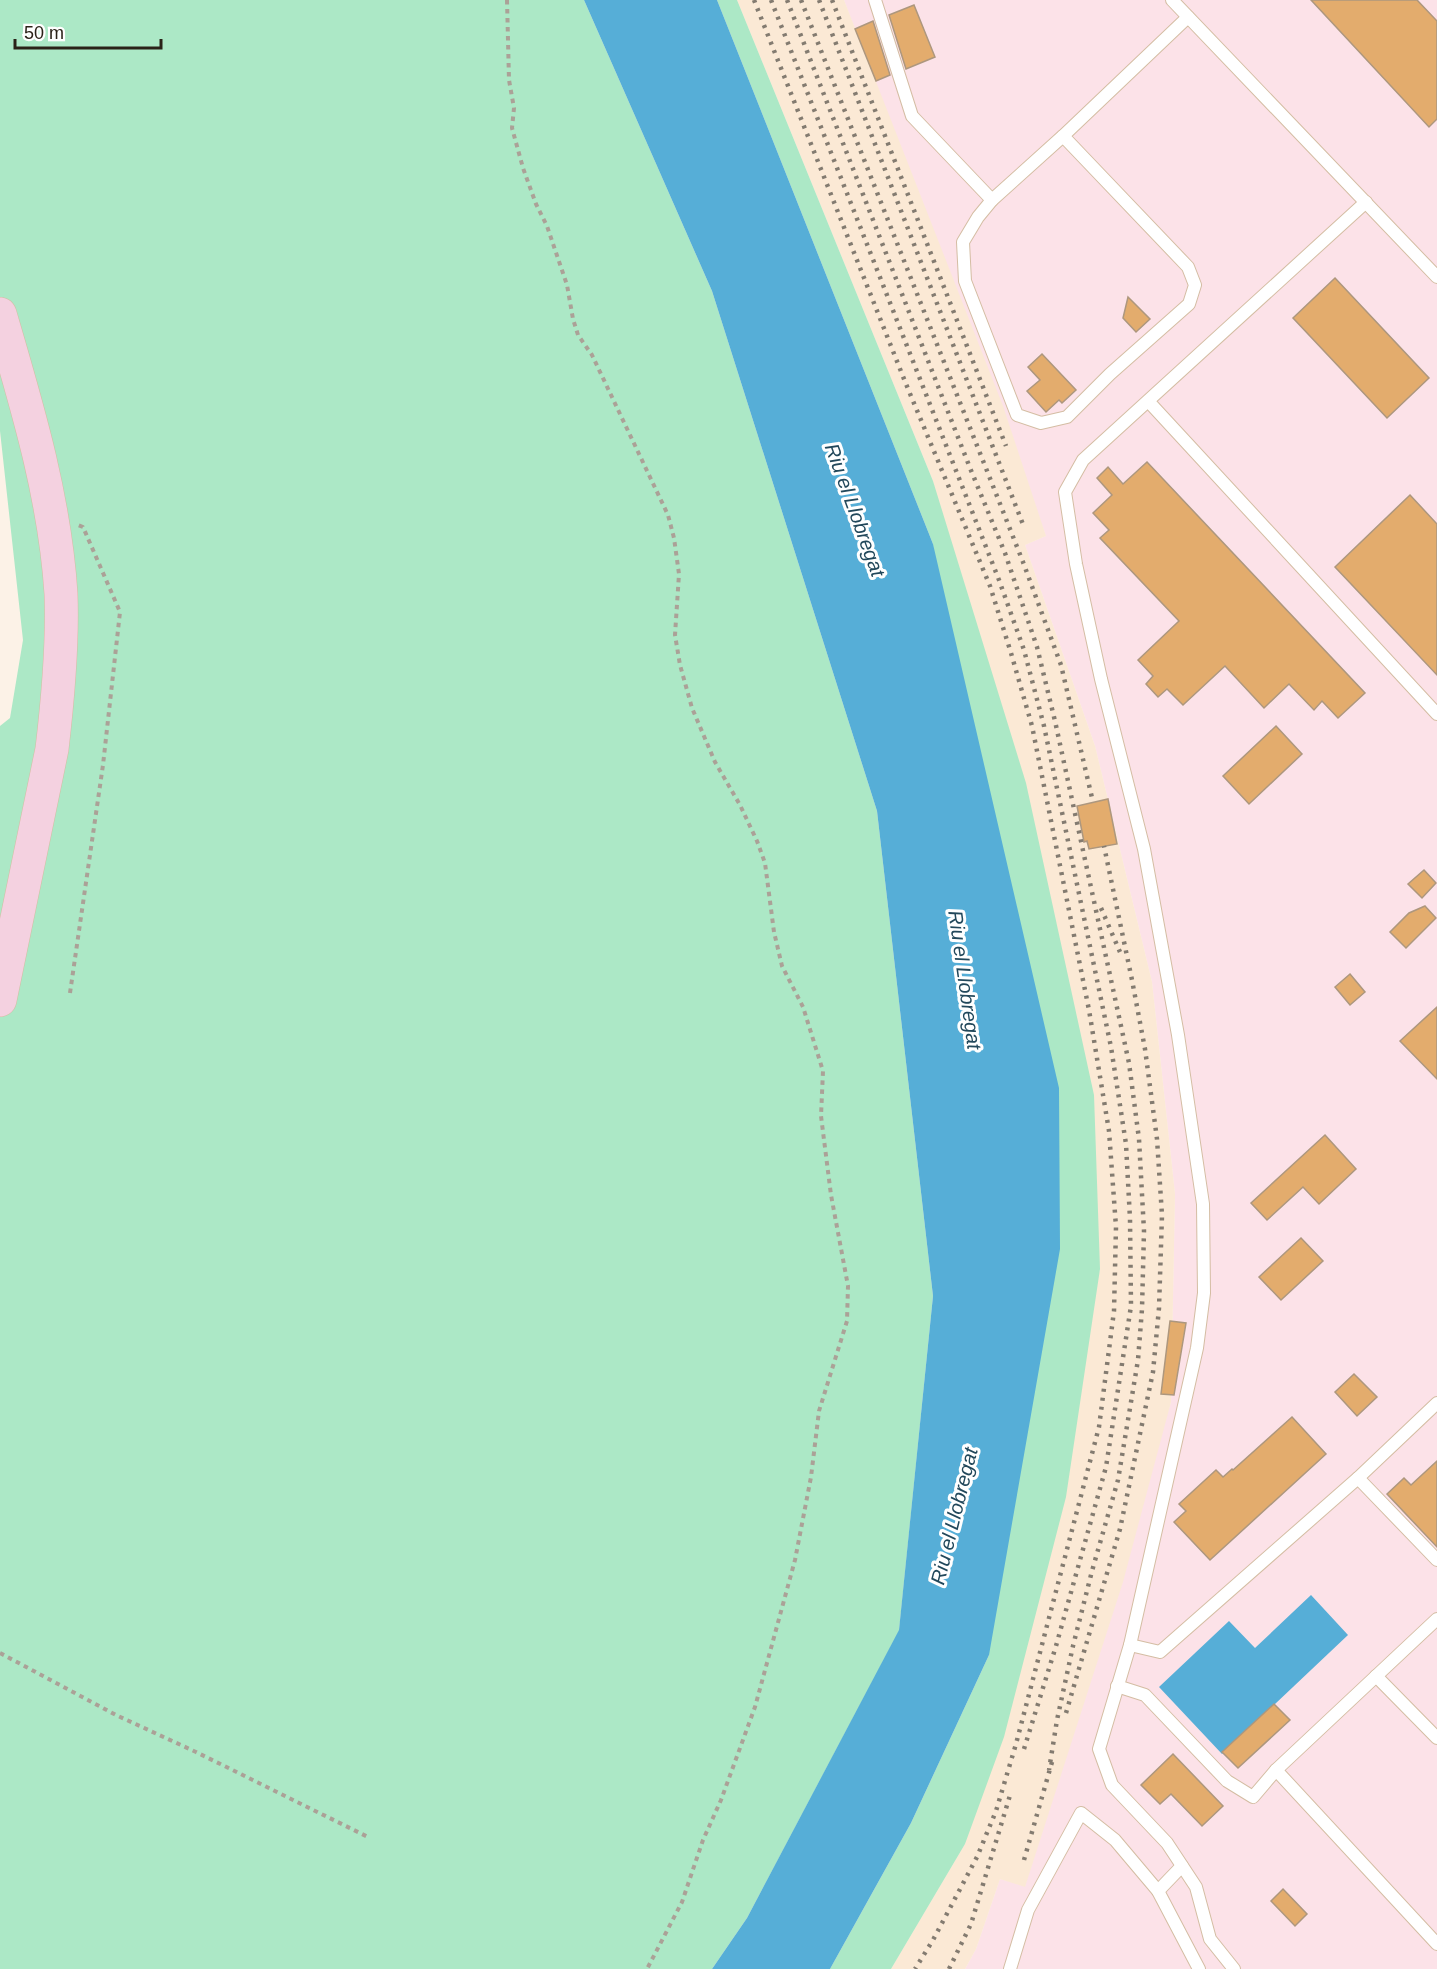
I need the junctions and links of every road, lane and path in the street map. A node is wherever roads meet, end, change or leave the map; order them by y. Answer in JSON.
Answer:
{"nodes":[{"id":1,"x":507,"y":0,"type":"edge"},
{"id":2,"x":875,"y":0,"type":"edge"},
{"id":3,"x":1172,"y":0,"type":"edge"},
{"id":4,"x":1188,"y":17,"type":"junction"},
{"id":5,"x":1063,"y":136,"type":"junction"},
{"id":6,"x":992,"y":200,"type":"junction"},
{"id":7,"x":1366,"y":202,"type":"junction"},
{"id":8,"x":1437,"y":277,"type":"edge"},
{"id":9,"x":0,"y":314,"type":"edge"},
{"id":10,"x":1149,"y":402,"type":"junction"},
{"id":11,"x":51,"y":510,"type":"junction"},
{"id":12,"x":1437,"y":714,"type":"edge"},
{"id":13,"x":70,"y":993,"type":"dead end"},
{"id":14,"x":0,"y":1000,"type":"edge"},
{"id":15,"x":1437,"y":1403,"type":"edge"},
{"id":16,"x":1358,"y":1478,"type":"junction"},
{"id":17,"x":1437,"y":1560,"type":"edge"},
{"id":18,"x":1437,"y":1619,"type":"edge"},
{"id":19,"x":1130,"y":1645,"type":"junction"},
{"id":20,"x":0,"y":1653,"type":"edge"},
{"id":21,"x":1376,"y":1676,"type":"junction"},
{"id":22,"x":1117,"y":1686,"type":"junction"},
{"id":23,"x":1437,"y":1738,"type":"edge"},
{"id":24,"x":1276,"y":1770,"type":"junction"},
{"id":25,"x":368,"y":1837,"type":"dead end"},
{"id":26,"x":1182,"y":1866,"type":"junction"},
{"id":27,"x":1158,"y":1891,"type":"junction"},
{"id":28,"x":1437,"y":1944,"type":"edge"},
{"id":29,"x":647,"y":1969,"type":"edge"},
{"id":30,"x":1010,"y":1969,"type":"edge"},
{"id":31,"x":1198,"y":1969,"type":"edge"},
{"id":32,"x":1234,"y":1969,"type":"edge"}],
"edges":[{"from":1,"to":29,"type":"path"},
{"from":2,"to":6,"type":"lane"},
{"from":3,"to":4,"type":"lane"},
{"from":4,"to":5,"type":"lane"},
{"from":4,"to":7,"type":"lane"},
{"from":5,"to":6,"type":"lane"},
{"from":5,"to":6,"type":"lane"},
{"from":7,"to":8,"type":"lane"},
{"from":7,"to":10,"type":"lane"},
{"from":9,"to":11,"type":"main road"},
{"from":10,"to":12,"type":"lane"},
{"from":10,"to":19,"type":"lane"},
{"from":11,"to":13,"type":"path"},
{"from":11,"to":14,"type":"main road"},
{"from":15,"to":16,"type":"lane"},
{"from":16,"to":17,"type":"lane"},
{"from":16,"to":19,"type":"lane"},
{"from":18,"to":21,"type":"lane"},
{"from":19,"to":22,"type":"lane"},
{"from":20,"to":25,"type":"path"},
{"from":21,"to":23,"type":"lane"},
{"from":21,"to":24,"type":"lane"},
{"from":22,"to":24,"type":"lane"},
{"from":22,"to":26,"type":"lane"},
{"from":24,"to":28,"type":"lane"},
{"from":26,"to":27,"type":"lane"},
{"from":26,"to":32,"type":"lane"},
{"from":27,"to":30,"type":"lane"},
{"from":27,"to":31,"type":"lane"}]}
